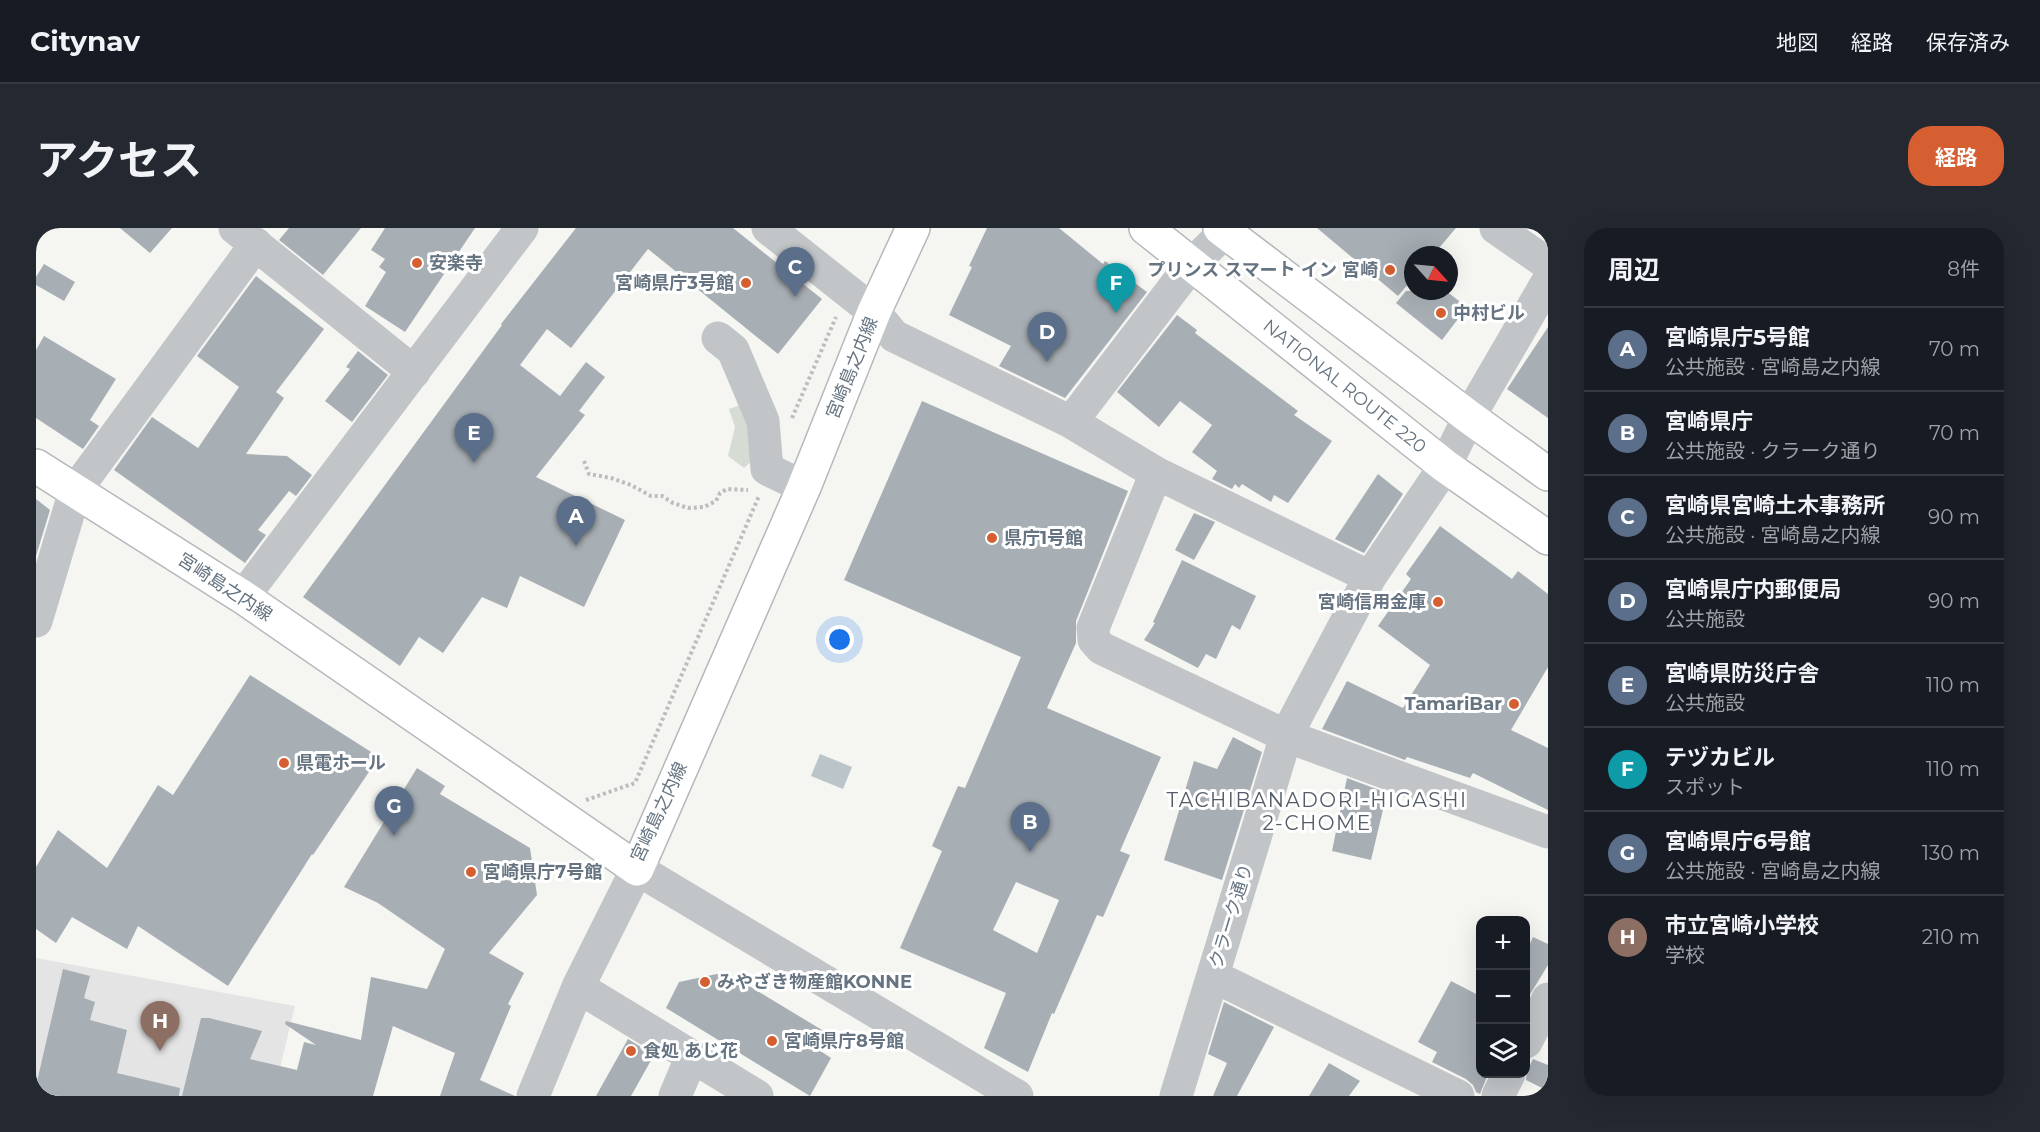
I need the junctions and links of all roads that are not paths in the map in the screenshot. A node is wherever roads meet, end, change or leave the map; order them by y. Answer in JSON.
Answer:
{"nodes":[{"id":1,"x":522,"y":228,"type":"edge"},
{"id":2,"x":768,"y":228,"type":"edge"},
{"id":3,"x":913,"y":228,"type":"edge"},
{"id":4,"x":1146,"y":228,"type":"edge"},
{"id":5,"x":1496,"y":228,"type":"edge"},
{"id":6,"x":1225,"y":229,"type":"edge"},
{"id":7,"x":246,"y":236,"type":"edge"},
{"id":8,"x":1192,"y":264,"type":"junction"},
{"id":9,"x":1548,"y":264,"type":"edge"},
{"id":10,"x":1548,"y":281,"type":"edge"},
{"id":11,"x":874,"y":312,"type":"junction"},
{"id":12,"x":718,"y":338,"type":"dead end"},
{"id":13,"x":414,"y":372,"type":"junction"},
{"id":14,"x":1469,"y":417,"type":"junction"},
{"id":15,"x":1071,"y":422,"type":"junction"},
{"id":16,"x":36,"y":466,"type":"edge"},
{"id":17,"x":1445,"y":466,"type":"junction"},
{"id":18,"x":1156,"y":473,"type":"junction"},
{"id":19,"x":1548,"y":474,"type":"edge"},
{"id":20,"x":804,"y":487,"type":"junction"},
{"id":21,"x":75,"y":491,"type":"junction"},
{"id":22,"x":1548,"y":538,"type":"edge"},
{"id":23,"x":1370,"y":577,"type":"junction"},
{"id":24,"x":243,"y":597,"type":"junction"},
{"id":25,"x":36,"y":621,"type":"edge"},
{"id":26,"x":1286,"y":736,"type":"junction"},
{"id":27,"x":1548,"y":831,"type":"edge"},
{"id":28,"x":637,"y":869,"type":"junction"},
{"id":29,"x":1213,"y":976,"type":"junction"},
{"id":30,"x":578,"y":987,"type":"junction"},
{"id":31,"x":1548,"y":999,"type":"edge"},
{"id":32,"x":1535,"y":1038,"type":"edge"},
{"id":33,"x":692,"y":1056,"type":"junction"},
{"id":34,"x":1507,"y":1078,"type":"edge"},
{"id":35,"x":533,"y":1096,"type":"edge"},
{"id":36,"x":675,"y":1096,"type":"edge"},
{"id":37,"x":757,"y":1096,"type":"edge"},
{"id":38,"x":1017,"y":1096,"type":"edge"},
{"id":39,"x":1176,"y":1096,"type":"edge"},
{"id":40,"x":1458,"y":1096,"type":"edge"},
{"id":41,"x":1498,"y":1096,"type":"edge"}],
"edges":[{"from":1,"to":13,"type":"street"},
{"from":2,"to":11,"type":"street"},
{"from":3,"to":11,"type":"main road","name":"宮崎島之内線"},
{"from":4,"to":8,"type":"main road","name":"NATIONAL ROUTE 220"},
{"from":5,"to":9,"type":"street"},
{"from":6,"to":8,"type":"street"},
{"from":6,"to":14,"type":"main road"},
{"from":7,"to":13,"type":"street"},
{"from":7,"to":21,"type":"street"},
{"from":8,"to":15,"type":"street"},
{"from":8,"to":17,"type":"main road","name":"NATIONAL ROUTE 220"},
{"from":10,"to":14,"type":"street","name":"クラーク通り"},
{"from":11,"to":15,"type":"street"},
{"from":11,"to":20,"type":"main road","name":"宮崎島之内線"},
{"from":12,"to":20,"type":"street"},
{"from":13,"to":24,"type":"street"},
{"from":14,"to":17,"type":"street","name":"クラーク通り"},
{"from":14,"to":19,"type":"main road"},
{"from":15,"to":18,"type":"street"},
{"from":16,"to":21,"type":"main road","name":"宮崎島之内線"},
{"from":17,"to":22,"type":"main road","name":"NATIONAL ROUTE 220"},
{"from":17,"to":23,"type":"street","name":"クラーク通り"},
{"from":18,"to":23,"type":"street"},
{"from":18,"to":26,"type":"street"},
{"from":20,"to":28,"type":"main road","name":"宮崎島之内線"},
{"from":21,"to":24,"type":"main road","name":"宮崎島之内線"},
{"from":21,"to":25,"type":"street"},
{"from":23,"to":26,"type":"street","name":"クラーク通り"},
{"from":24,"to":28,"type":"main road","name":"宮崎島之内線"},
{"from":26,"to":27,"type":"street"},
{"from":26,"to":29,"type":"street","name":"クラーク通り"},
{"from":28,"to":30,"type":"street"},
{"from":28,"to":38,"type":"street"},
{"from":29,"to":39,"type":"street","name":"クラーク通り"},
{"from":29,"to":40,"type":"street"},
{"from":30,"to":33,"type":"street"},
{"from":30,"to":35,"type":"street"},
{"from":31,"to":32,"type":"street"},
{"from":33,"to":36,"type":"street"},
{"from":33,"to":37,"type":"street"},
{"from":34,"to":41,"type":"street"}]}
